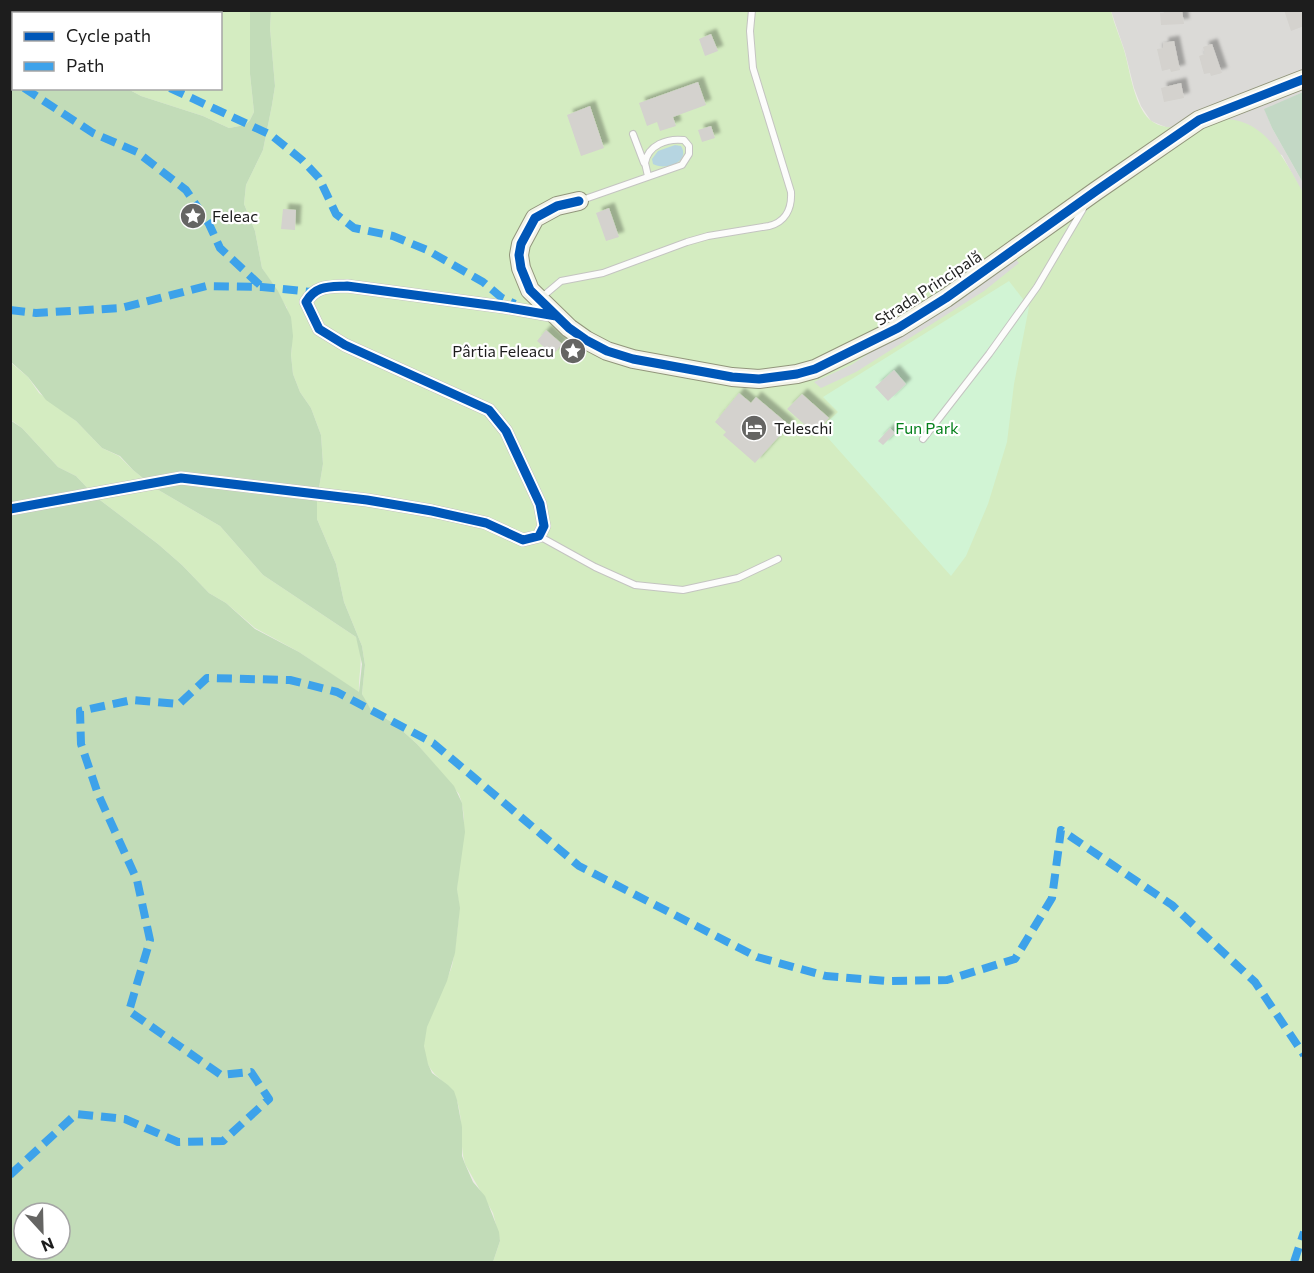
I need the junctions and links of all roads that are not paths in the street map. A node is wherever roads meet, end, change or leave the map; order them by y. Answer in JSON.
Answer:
{"nodes":[{"id":1,"x":752,"y":10,"type":"edge"},
{"id":2,"x":1304,"y":79,"type":"edge"},
{"id":3,"x":633,"y":134,"type":"dead end"},
{"id":4,"x":645,"y":167,"type":"junction"},
{"id":5,"x":648,"y":176,"type":"junction"},
{"id":6,"x":1096,"y":191,"type":"junction"},
{"id":7,"x":579,"y":201,"type":"joint"},
{"id":8,"x":539,"y":299,"type":"junction"},
{"id":9,"x":556,"y":316,"type":"junction"},
{"id":10,"x":923,"y":440,"type":"dead end"},
{"id":11,"x":10,"y":508,"type":"edge"},
{"id":12,"x":539,"y":536,"type":"junction"},
{"id":13,"x":778,"y":559,"type":"dead end"}],
"edges":[{"from":1,"to":8,"type":"lane"},
{"from":2,"to":6,"type":"street","name":"Strada Principală"},
{"from":3,"to":4,"type":"lane"},
{"from":4,"to":5,"type":"lane"},
{"from":4,"to":5,"type":"lane"},
{"from":5,"to":7,"type":"lane"},
{"from":6,"to":9,"type":"street","name":"Strada Principală"},
{"from":6,"to":10,"type":"lane"},
{"from":7,"to":8,"type":"street","name":"Strada Principală"},
{"from":8,"to":9,"type":"street","name":"Strada Principală"},
{"from":9,"to":12,"type":"street"},
{"from":11,"to":12,"type":"street"},
{"from":12,"to":13,"type":"lane"}]}
